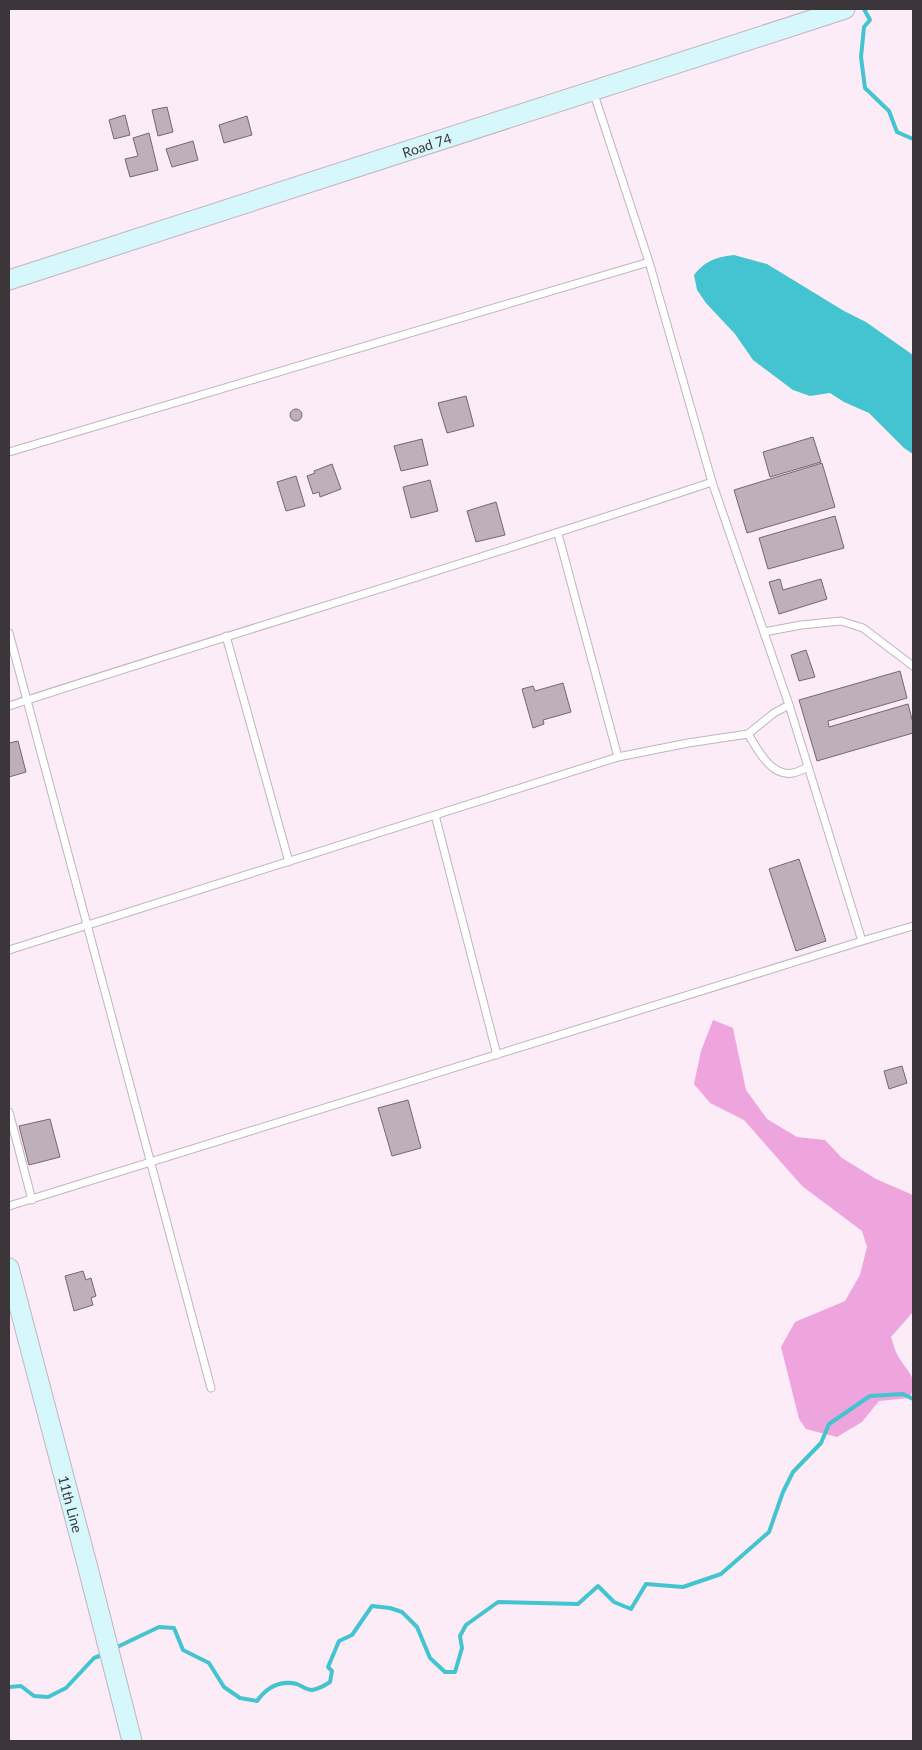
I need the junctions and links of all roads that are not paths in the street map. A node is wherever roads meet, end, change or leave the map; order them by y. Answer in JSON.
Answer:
{"nodes":[{"id":1,"x":845,"y":9,"type":"edge"},
{"id":2,"x":592,"y":90,"type":"junction"},
{"id":3,"x":649,"y":262,"type":"junction"},
{"id":4,"x":9,"y":280,"type":"edge"},
{"id":5,"x":9,"y":452,"type":"edge"},
{"id":6,"x":712,"y":482,"type":"junction"},
{"id":7,"x":558,"y":534,"type":"junction"},
{"id":8,"x":764,"y":632,"type":"junction"},
{"id":9,"x":9,"y":633,"type":"edge"},
{"id":10,"x":226,"y":636,"type":"junction"},
{"id":11,"x":913,"y":666,"type":"edge"},
{"id":12,"x":28,"y":700,"type":"junction"},
{"id":13,"x":789,"y":705,"type":"junction"},
{"id":14,"x":9,"y":706,"type":"edge"},
{"id":15,"x":748,"y":734,"type":"junction"},
{"id":16,"x":618,"y":757,"type":"junction"},
{"id":17,"x":808,"y":767,"type":"junction"},
{"id":18,"x":434,"y":815,"type":"junction"},
{"id":19,"x":289,"y":862,"type":"junction"},
{"id":20,"x":88,"y":925,"type":"junction"},
{"id":21,"x":913,"y":926,"type":"edge"},
{"id":22,"x":862,"y":941,"type":"junction"},
{"id":23,"x":9,"y":950,"type":"edge"},
{"id":24,"x":497,"y":1055,"type":"junction"},
{"id":25,"x":9,"y":1112,"type":"edge"},
{"id":26,"x":151,"y":1163,"type":"junction"},
{"id":27,"x":32,"y":1200,"type":"junction"},
{"id":28,"x":9,"y":1206,"type":"edge"},
{"id":29,"x":9,"y":1268,"type":"edge"},
{"id":30,"x":211,"y":1388,"type":"dead end"},
{"id":31,"x":132,"y":1741,"type":"edge"}],
"edges":[{"from":1,"to":2,"type":"main road","name":"Road 74"},
{"from":2,"to":3,"type":"lane"},
{"from":2,"to":4,"type":"main road","name":"Road 74"},
{"from":3,"to":5,"type":"lane"},
{"from":3,"to":6,"type":"lane"},
{"from":6,"to":7,"type":"lane"},
{"from":6,"to":8,"type":"lane"},
{"from":7,"to":10,"type":"lane"},
{"from":7,"to":16,"type":"lane"},
{"from":8,"to":11,"type":"lane"},
{"from":8,"to":13,"type":"lane"},
{"from":9,"to":12,"type":"lane"},
{"from":10,"to":12,"type":"lane"},
{"from":10,"to":19,"type":"lane"},
{"from":12,"to":14,"type":"lane"},
{"from":12,"to":20,"type":"lane"},
{"from":13,"to":15,"type":"lane"},
{"from":13,"to":17,"type":"lane"},
{"from":15,"to":16,"type":"lane"},
{"from":15,"to":17,"type":"lane"},
{"from":16,"to":18,"type":"lane"},
{"from":17,"to":22,"type":"lane"},
{"from":18,"to":19,"type":"lane"},
{"from":18,"to":24,"type":"lane"},
{"from":19,"to":20,"type":"lane"},
{"from":20,"to":23,"type":"lane"},
{"from":20,"to":26,"type":"lane"},
{"from":21,"to":22,"type":"lane"},
{"from":22,"to":24,"type":"lane"},
{"from":24,"to":26,"type":"lane"},
{"from":25,"to":27,"type":"lane"},
{"from":26,"to":27,"type":"lane"},
{"from":26,"to":30,"type":"lane"},
{"from":27,"to":28,"type":"lane"},
{"from":29,"to":31,"type":"main road","name":"11th Line"}]}
